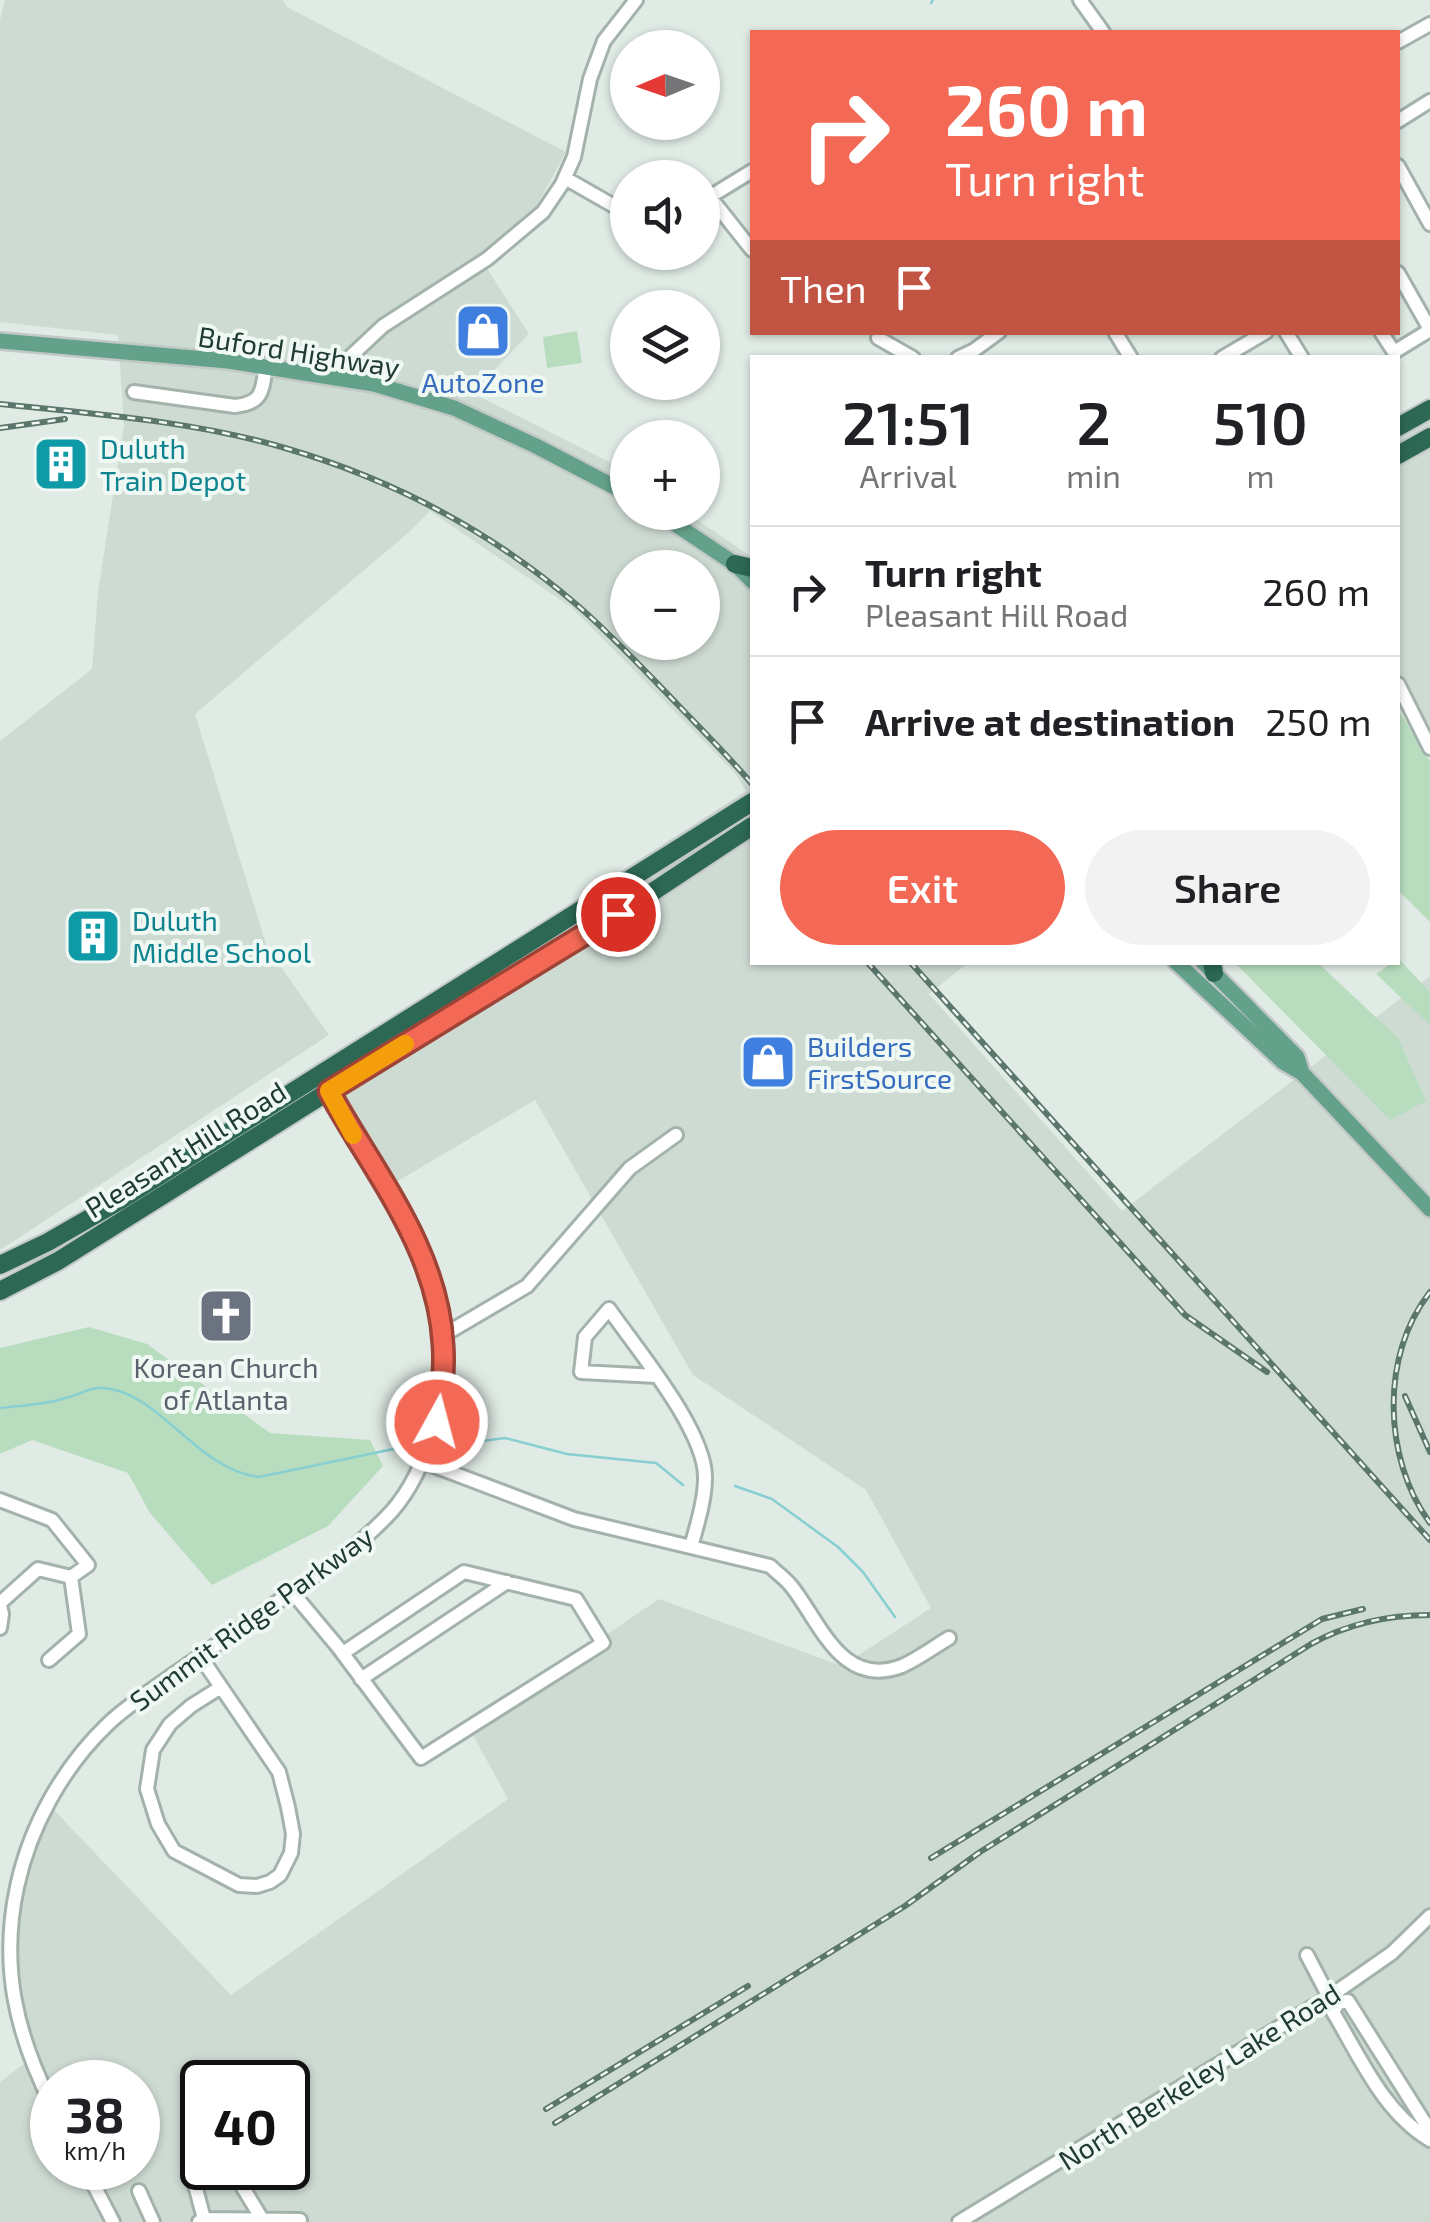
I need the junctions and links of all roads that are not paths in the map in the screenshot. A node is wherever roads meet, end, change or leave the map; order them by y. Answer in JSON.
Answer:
{"nodes":[{"id":1,"x":636,"y":0,"type":"edge"},
{"id":2,"x":1080,"y":0,"type":"edge"},
{"id":3,"x":1430,"y":24,"type":"edge"},
{"id":4,"x":1102,"y":30,"type":"edge"},
{"id":5,"x":1400,"y":41,"type":"edge"},
{"id":6,"x":1428,"y":106,"type":"edge"},
{"id":7,"x":1400,"y":120,"type":"edge"},
{"id":8,"x":1400,"y":170,"type":"edge"},
{"id":9,"x":750,"y":172,"type":"edge"},
{"id":10,"x":566,"y":178,"type":"junction"},
{"id":11,"x":720,"y":190,"type":"edge"},
{"id":12,"x":610,"y":206,"type":"edge"},
{"id":13,"x":720,"y":215,"type":"edge"},
{"id":14,"x":1430,"y":224,"type":"edge"},
{"id":15,"x":750,"y":248,"type":"edge"},
{"id":16,"x":1400,"y":277,"type":"edge"},
{"id":17,"x":1429,"y":331,"type":"edge"},
{"id":18,"x":996,"y":335,"type":"edge"},
{"id":19,"x":1261,"y":335,"type":"edge"},
{"id":20,"x":1383,"y":335,"type":"edge"},
{"id":21,"x":878,"y":338,"type":"dead end"},
{"id":22,"x":0,"y":341,"type":"edge"},
{"id":23,"x":907,"y":355,"type":"edge"},
{"id":24,"x":964,"y":355,"type":"edge"},
{"id":25,"x":1227,"y":355,"type":"edge"},
{"id":26,"x":266,"y":365,"type":"junction"},
{"id":27,"x":344,"y":379,"type":"junction"},
{"id":28,"x":134,"y":392,"type":"dead end"},
{"id":29,"x":1430,"y":409,"type":"edge"},
{"id":30,"x":1400,"y":426,"type":"edge"},
{"id":31,"x":1430,"y":437,"type":"edge"},
{"id":32,"x":1400,"y":454,"type":"edge"},
{"id":33,"x":610,"y":485,"type":"edge"},
{"id":34,"x":687,"y":530,"type":"edge"},
{"id":35,"x":744,"y":566,"type":"edge"},
{"id":36,"x":1400,"y":688,"type":"edge"},
{"id":37,"x":1430,"y":748,"type":"edge"},
{"id":38,"x":750,"y":795,"type":"edge"},
{"id":39,"x":750,"y":803,"type":"edge"},
{"id":40,"x":748,"y":829,"type":"edge"},
{"id":41,"x":687,"y":842,"type":"junction"},
{"id":42,"x":1179,"y":965,"type":"edge"},
{"id":43,"x":1210,"y":966,"type":"edge"},
{"id":44,"x":1302,"y":1073,"type":"junction"},
{"id":45,"x":325,"y":1083,"type":"junction"},
{"id":46,"x":676,"y":1135,"type":"dead end"},
{"id":47,"x":1430,"y":1209,"type":"edge"},
{"id":48,"x":0,"y":1265,"type":"edge"},
{"id":49,"x":0,"y":1291,"type":"edge"},
{"id":50,"x":442,"y":1336,"type":"junction"},
{"id":51,"x":656,"y":1376,"type":"junction"},
{"id":52,"x":420,"y":1461,"type":"junction"},
{"id":53,"x":0,"y":1500,"type":"edge"},
{"id":54,"x":691,"y":1547,"type":"junction"},
{"id":55,"x":71,"y":1576,"type":"junction"},
{"id":56,"x":508,"y":1582,"type":"junction"},
{"id":57,"x":292,"y":1592,"type":"junction"},
{"id":58,"x":0,"y":1604,"type":"edge"},
{"id":59,"x":0,"y":1628,"type":"edge"},
{"id":60,"x":949,"y":1638,"type":"dead end"},
{"id":61,"x":342,"y":1653,"type":"junction"},
{"id":62,"x":200,"y":1656,"type":"junction"},
{"id":63,"x":49,"y":1660,"type":"dead end"},
{"id":64,"x":362,"y":1678,"type":"junction"},
{"id":65,"x":222,"y":1688,"type":"junction"},
{"id":66,"x":6,"y":1902,"type":"edge"},
{"id":67,"x":1430,"y":1916,"type":"edge"},
{"id":68,"x":5,"y":1924,"type":"edge"},
{"id":69,"x":1307,"y":1955,"type":"dead end"},
{"id":70,"x":1334,"y":1998,"type":"junction"},
{"id":71,"x":30,"y":2060,"type":"edge"},
{"id":72,"x":1430,"y":2131,"type":"edge"},
{"id":73,"x":1430,"y":2140,"type":"edge"},
{"id":74,"x":96,"y":2190,"type":"edge"},
{"id":75,"x":139,"y":2190,"type":"dead end"},
{"id":76,"x":195,"y":2190,"type":"edge"},
{"id":77,"x":244,"y":2190,"type":"edge"},
{"id":78,"x":202,"y":2220,"type":"edge"},
{"id":79,"x":262,"y":2220,"type":"junction"},
{"id":80,"x":300,"y":2220,"type":"edge"},
{"id":81,"x":113,"y":2222,"type":"edge"},
{"id":82,"x":153,"y":2222,"type":"edge"},
{"id":83,"x":959,"y":2222,"type":"edge"}],
"edges":[{"from":1,"to":10,"type":"street"},
{"from":2,"to":4,"type":"street"},
{"from":3,"to":5,"type":"street"},
{"from":6,"to":7,"type":"street"},
{"from":8,"to":14,"type":"street"},
{"from":9,"to":11,"type":"street"},
{"from":10,"to":12,"type":"street"},
{"from":10,"to":27,"type":"street"},
{"from":13,"to":15,"type":"street"},
{"from":16,"to":17,"type":"street"},
{"from":17,"to":20,"type":"street"},
{"from":18,"to":24,"type":"street"},
{"from":19,"to":25,"type":"street"},
{"from":21,"to":23,"type":"street"},
{"from":22,"to":26,"type":"main road","name":"Buford Highway"},
{"from":26,"to":27,"type":"main road","name":"Buford Highway"},
{"from":26,"to":28,"type":"street"},
{"from":27,"to":33,"type":"main road","name":"Buford Highway"},
{"from":29,"to":30,"type":"highway"},
{"from":31,"to":32,"type":"highway"},
{"from":34,"to":35,"type":"main road"},
{"from":36,"to":37,"type":"street"},
{"from":38,"to":41,"type":"highway"},
{"from":39,"to":41,"type":"highway","name":"Pleasant Hill Road"},
{"from":40,"to":45,"type":"highway","name":"Pleasant Hill Road"},
{"from":41,"to":45,"type":"highway","name":"Pleasant Hill Road"},
{"from":42,"to":44,"type":"main road"},
{"from":43,"to":44,"type":"main road"},
{"from":44,"to":47,"type":"main road"},
{"from":45,"to":48,"type":"highway","name":"Pleasant Hill Road"},
{"from":45,"to":49,"type":"highway","name":"Pleasant Hill Road"},
{"from":45,"to":50,"type":"street","name":"Summit Ridge Parkway"},
{"from":46,"to":50,"type":"street"},
{"from":50,"to":52,"type":"street","name":"Summit Ridge Parkway"},
{"from":51,"to":51,"type":"street"},
{"from":51,"to":54,"type":"street"},
{"from":52,"to":54,"type":"street"},
{"from":52,"to":57,"type":"street","name":"Summit Ridge Parkway"},
{"from":53,"to":55,"type":"street"},
{"from":54,"to":60,"type":"street"},
{"from":55,"to":58,"type":"street"},
{"from":55,"to":63,"type":"street"},
{"from":56,"to":61,"type":"street"},
{"from":56,"to":64,"type":"street"},
{"from":56,"to":64,"type":"street"},
{"from":57,"to":61,"type":"street"},
{"from":57,"to":62,"type":"street","name":"Summit Ridge Parkway"},
{"from":58,"to":59,"type":"street"},
{"from":61,"to":64,"type":"street"},
{"from":62,"to":65,"type":"street"},
{"from":62,"to":66,"type":"street","name":"Summit Ridge Parkway"},
{"from":65,"to":65,"type":"street"},
{"from":66,"to":68,"type":"street","name":"Summit Ridge Parkway"},
{"from":67,"to":70,"type":"street","name":"North Berkeley Lake Road"},
{"from":68,"to":71,"type":"street","name":"Summit Ridge Parkway"},
{"from":69,"to":70,"type":"street"},
{"from":70,"to":72,"type":"street"},
{"from":70,"to":73,"type":"street"},
{"from":70,"to":83,"type":"street","name":"North Berkeley Lake Road"},
{"from":74,"to":81,"type":"street"},
{"from":75,"to":82,"type":"street"},
{"from":76,"to":78,"type":"street"},
{"from":77,"to":79,"type":"street"},
{"from":78,"to":79,"type":"street"},
{"from":79,"to":80,"type":"street"}]}
